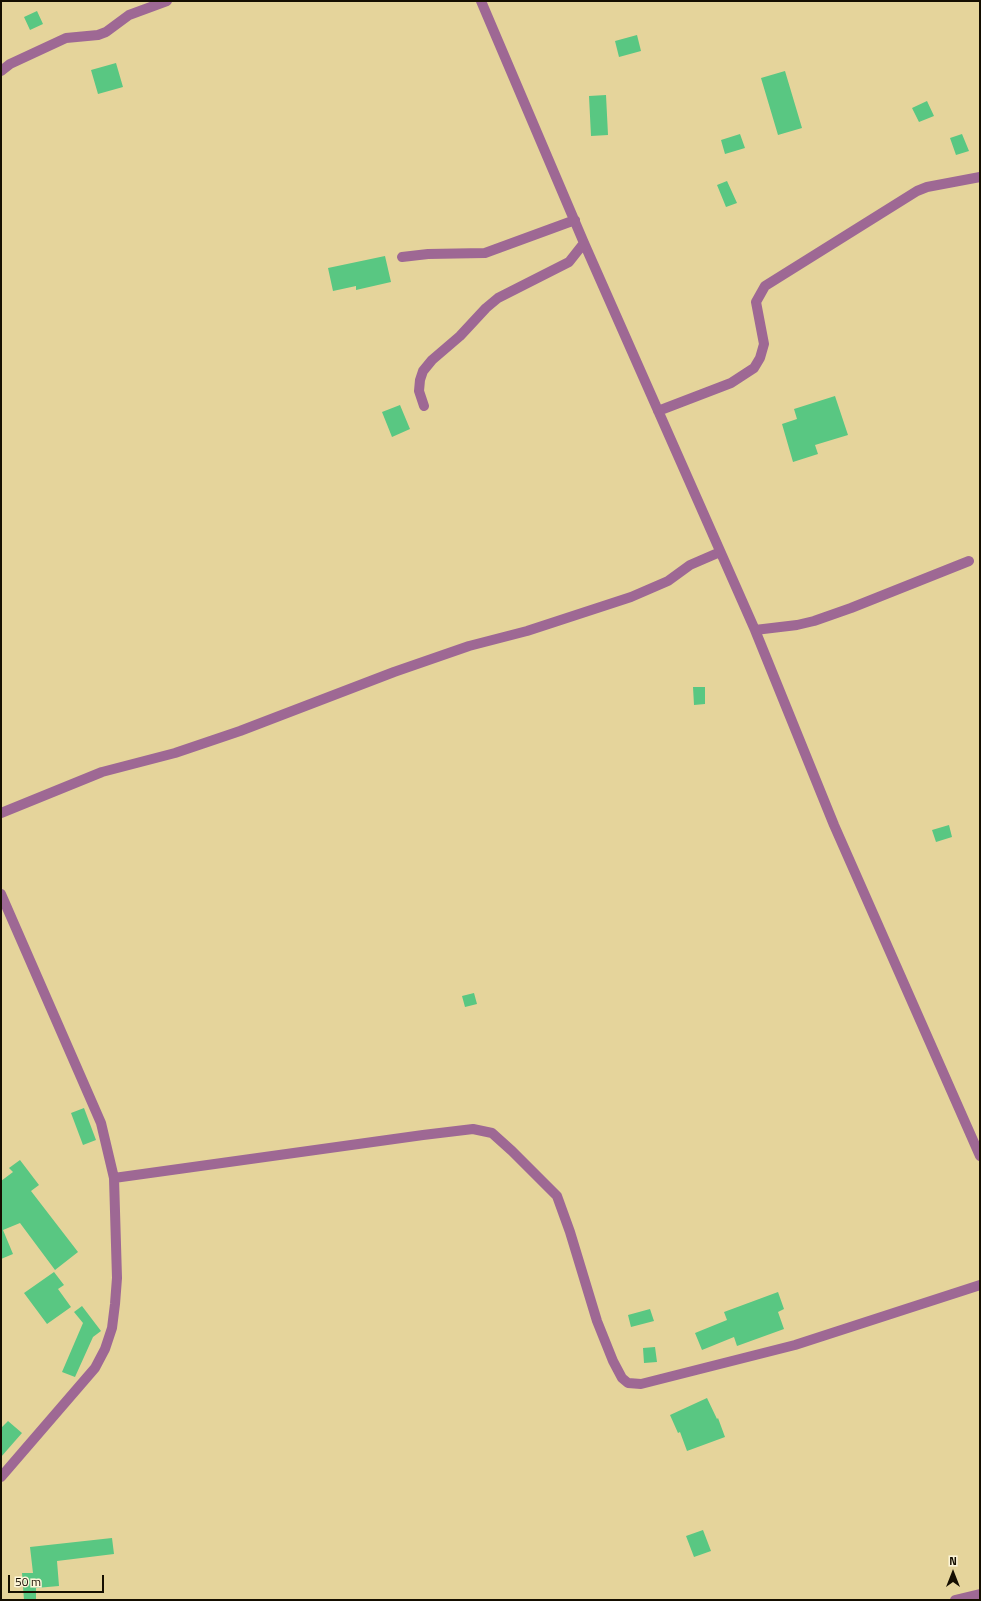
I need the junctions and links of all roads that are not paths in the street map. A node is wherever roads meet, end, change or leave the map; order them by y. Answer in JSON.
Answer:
{"nodes":[{"id":1,"x":167,"y":1,"type":"edge"},
{"id":2,"x":481,"y":1,"type":"edge"},
{"id":3,"x":1,"y":71,"type":"edge"},
{"id":4,"x":980,"y":177,"type":"edge"},
{"id":5,"x":575,"y":220,"type":"junction"},
{"id":6,"x":584,"y":243,"type":"junction"},
{"id":7,"x":402,"y":257,"type":"dead end"},
{"id":8,"x":424,"y":406,"type":"dead end"},
{"id":9,"x":658,"y":411,"type":"junction"},
{"id":10,"x":720,"y":552,"type":"junction"},
{"id":11,"x":969,"y":561,"type":"dead end"},
{"id":12,"x":755,"y":630,"type":"junction"},
{"id":13,"x":1,"y":813,"type":"edge"},
{"id":14,"x":1,"y":894,"type":"edge"},
{"id":15,"x":980,"y":1156,"type":"edge"},
{"id":16,"x":114,"y":1178,"type":"junction"},
{"id":17,"x":980,"y":1285,"type":"edge"},
{"id":18,"x":1,"y":1477,"type":"edge"},
{"id":19,"x":980,"y":1594,"type":"edge"},
{"id":20,"x":955,"y":1600,"type":"edge"}],
"edges":[{"from":1,"to":3,"type":"street"},
{"from":2,"to":5,"type":"street"},
{"from":4,"to":9,"type":"street"},
{"from":5,"to":6,"type":"street"},
{"from":5,"to":7,"type":"street"},
{"from":6,"to":8,"type":"street"},
{"from":6,"to":9,"type":"street"},
{"from":9,"to":10,"type":"street"},
{"from":10,"to":12,"type":"street"},
{"from":10,"to":13,"type":"street"},
{"from":11,"to":12,"type":"street"},
{"from":12,"to":15,"type":"street"},
{"from":14,"to":16,"type":"street"},
{"from":16,"to":17,"type":"street"},
{"from":16,"to":18,"type":"street"},
{"from":19,"to":20,"type":"street"}]}
